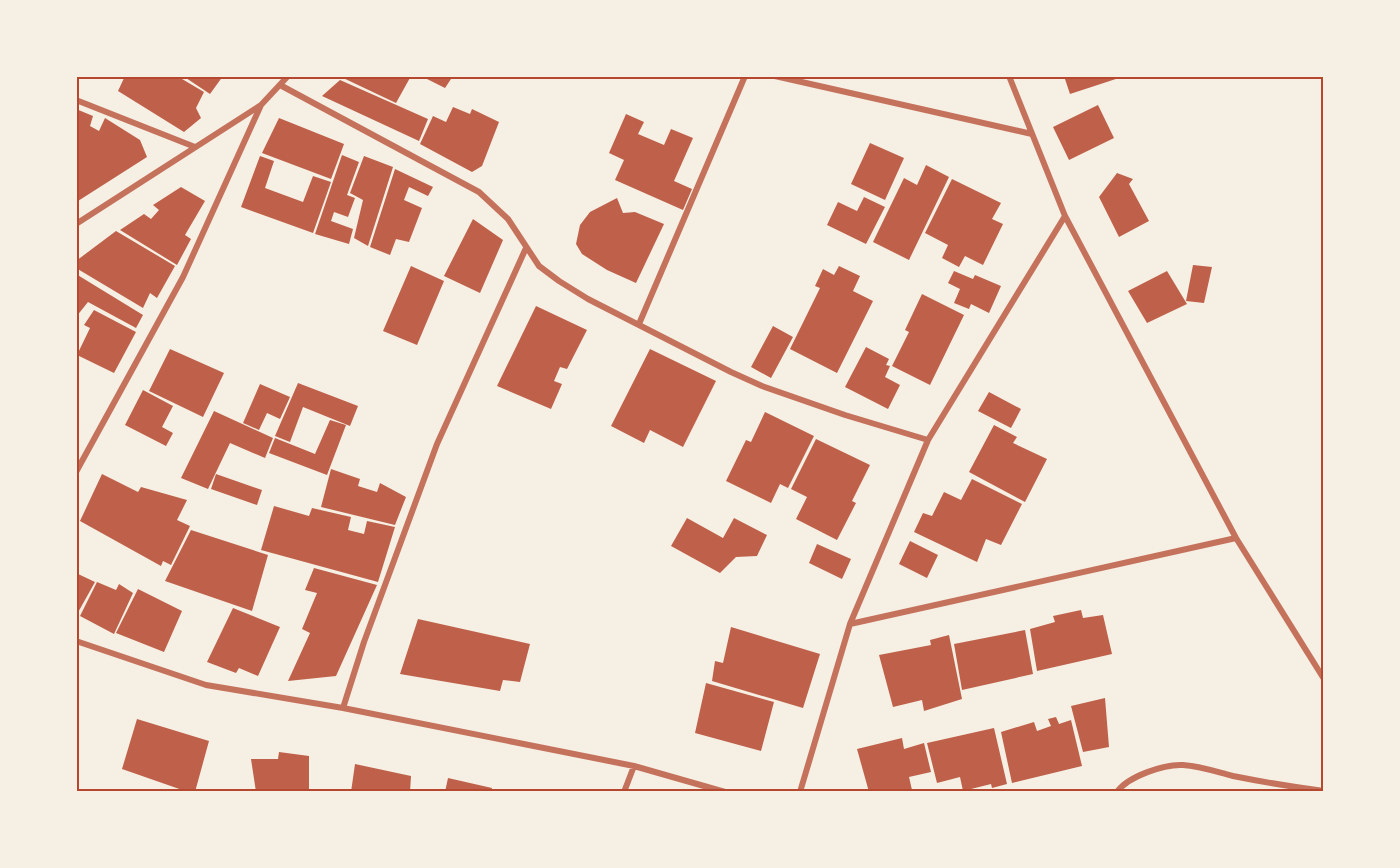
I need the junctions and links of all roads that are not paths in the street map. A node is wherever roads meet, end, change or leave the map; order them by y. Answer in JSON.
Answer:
{"nodes":[{"id":1,"x":288,"y":76,"type":"edge"},
{"id":2,"x":745,"y":76,"type":"edge"},
{"id":3,"x":775,"y":76,"type":"edge"},
{"id":4,"x":1009,"y":76,"type":"edge"},
{"id":5,"x":280,"y":85,"type":"junction"},
{"id":6,"x":76,"y":100,"type":"edge"},
{"id":7,"x":261,"y":105,"type":"junction"},
{"id":8,"x":1032,"y":134,"type":"junction"},
{"id":9,"x":195,"y":147,"type":"junction"},
{"id":10,"x":1065,"y":216,"type":"junction"},
{"id":11,"x":76,"y":224,"type":"edge"},
{"id":12,"x":526,"y":248,"type":"junction"},
{"id":13,"x":639,"y":324,"type":"junction"},
{"id":14,"x":928,"y":440,"type":"junction"},
{"id":15,"x":76,"y":472,"type":"edge"},
{"id":16,"x":1236,"y":538,"type":"junction"},
{"id":17,"x":850,"y":624,"type":"junction"},
{"id":18,"x":76,"y":641,"type":"edge"},
{"id":19,"x":1323,"y":679,"type":"edge"},
{"id":20,"x":343,"y":708,"type":"junction"},
{"id":21,"x":634,"y":766,"type":"junction"},
{"id":22,"x":1323,"y":791,"type":"edge"},
{"id":23,"x":624,"y":792,"type":"edge"},
{"id":24,"x":724,"y":792,"type":"edge"},
{"id":25,"x":800,"y":792,"type":"edge"},
{"id":26,"x":1117,"y":792,"type":"edge"}],
"edges":[{"from":1,"to":5,"type":"street"},
{"from":2,"to":13,"type":"street"},
{"from":3,"to":8,"type":"street"},
{"from":4,"to":8,"type":"street"},
{"from":5,"to":7,"type":"street"},
{"from":5,"to":12,"type":"street"},
{"from":6,"to":9,"type":"street"},
{"from":7,"to":9,"type":"street"},
{"from":7,"to":15,"type":"street"},
{"from":8,"to":10,"type":"street"},
{"from":9,"to":11,"type":"street"},
{"from":10,"to":14,"type":"street"},
{"from":10,"to":16,"type":"street"},
{"from":12,"to":13,"type":"street"},
{"from":12,"to":20,"type":"street"},
{"from":13,"to":14,"type":"street"},
{"from":14,"to":17,"type":"street"},
{"from":16,"to":17,"type":"street"},
{"from":16,"to":19,"type":"street"},
{"from":17,"to":25,"type":"street"},
{"from":18,"to":20,"type":"street"},
{"from":20,"to":21,"type":"street"},
{"from":21,"to":23,"type":"street"},
{"from":21,"to":24,"type":"street"},
{"from":22,"to":26,"type":"street"}]}
